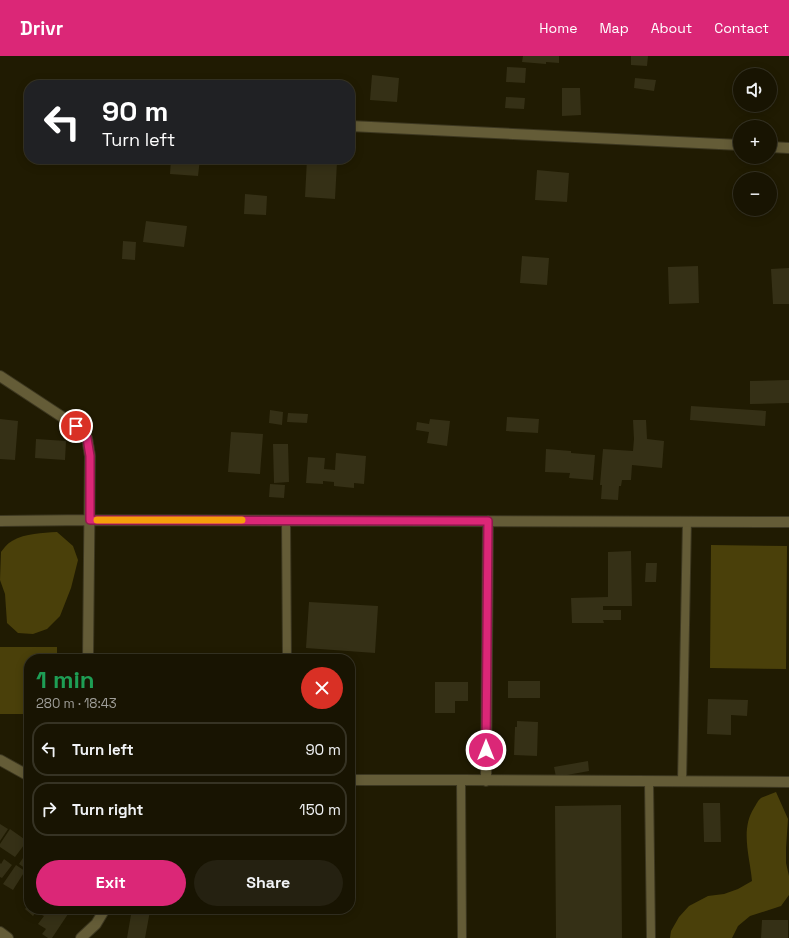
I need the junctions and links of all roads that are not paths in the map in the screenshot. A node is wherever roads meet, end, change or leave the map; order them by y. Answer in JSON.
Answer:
{"nodes":[{"id":1,"x":355,"y":126,"type":"edge"},
{"id":2,"x":733,"y":145,"type":"edge"},
{"id":3,"x":777,"y":147,"type":"edge"},
{"id":4,"x":789,"y":148,"type":"edge"},
{"id":5,"x":0,"y":376,"type":"edge"},
{"id":6,"x":90,"y":520,"type":"junction"},
{"id":7,"x":286,"y":520,"type":"junction"},
{"id":8,"x":0,"y":521,"type":"edge"},
{"id":9,"x":488,"y":521,"type":"junction"},
{"id":10,"x":686,"y":521,"type":"junction"},
{"id":11,"x":789,"y":522,"type":"edge"},
{"id":12,"x":88,"y":654,"type":"edge"},
{"id":13,"x":287,"y":654,"type":"edge"},
{"id":14,"x":0,"y":760,"type":"edge"},
{"id":15,"x":24,"y":774,"type":"edge"},
{"id":16,"x":355,"y":780,"type":"edge"},
{"id":17,"x":461,"y":780,"type":"junction"},
{"id":18,"x":486,"y":781,"type":"junction"},
{"id":19,"x":649,"y":782,"type":"junction"},
{"id":20,"x":682,"y":782,"type":"junction"},
{"id":21,"x":789,"y":782,"type":"edge"},
{"id":22,"x":102,"y":914,"type":"edge"},
{"id":23,"x":0,"y":932,"type":"edge"},
{"id":24,"x":8,"y":938,"type":"edge"},
{"id":25,"x":81,"y":938,"type":"edge"},
{"id":26,"x":462,"y":938,"type":"edge"},
{"id":27,"x":651,"y":938,"type":"edge"}],
"edges":[{"from":1,"to":2,"type":"street"},
{"from":3,"to":4,"type":"street"},
{"from":5,"to":6,"type":"street"},
{"from":6,"to":7,"type":"street"},
{"from":6,"to":8,"type":"street"},
{"from":6,"to":12,"type":"street"},
{"from":7,"to":9,"type":"street"},
{"from":7,"to":13,"type":"lane"},
{"from":9,"to":10,"type":"street"},
{"from":9,"to":18,"type":"street"},
{"from":10,"to":11,"type":"street"},
{"from":10,"to":20,"type":"lane"},
{"from":14,"to":15,"type":"street"},
{"from":16,"to":17,"type":"street"},
{"from":17,"to":18,"type":"street"},
{"from":17,"to":26,"type":"lane"},
{"from":18,"to":19,"type":"street"},
{"from":19,"to":20,"type":"street"},
{"from":19,"to":27,"type":"lane"},
{"from":20,"to":21,"type":"street"},
{"from":22,"to":25,"type":"street"},
{"from":23,"to":24,"type":"street"}]}
